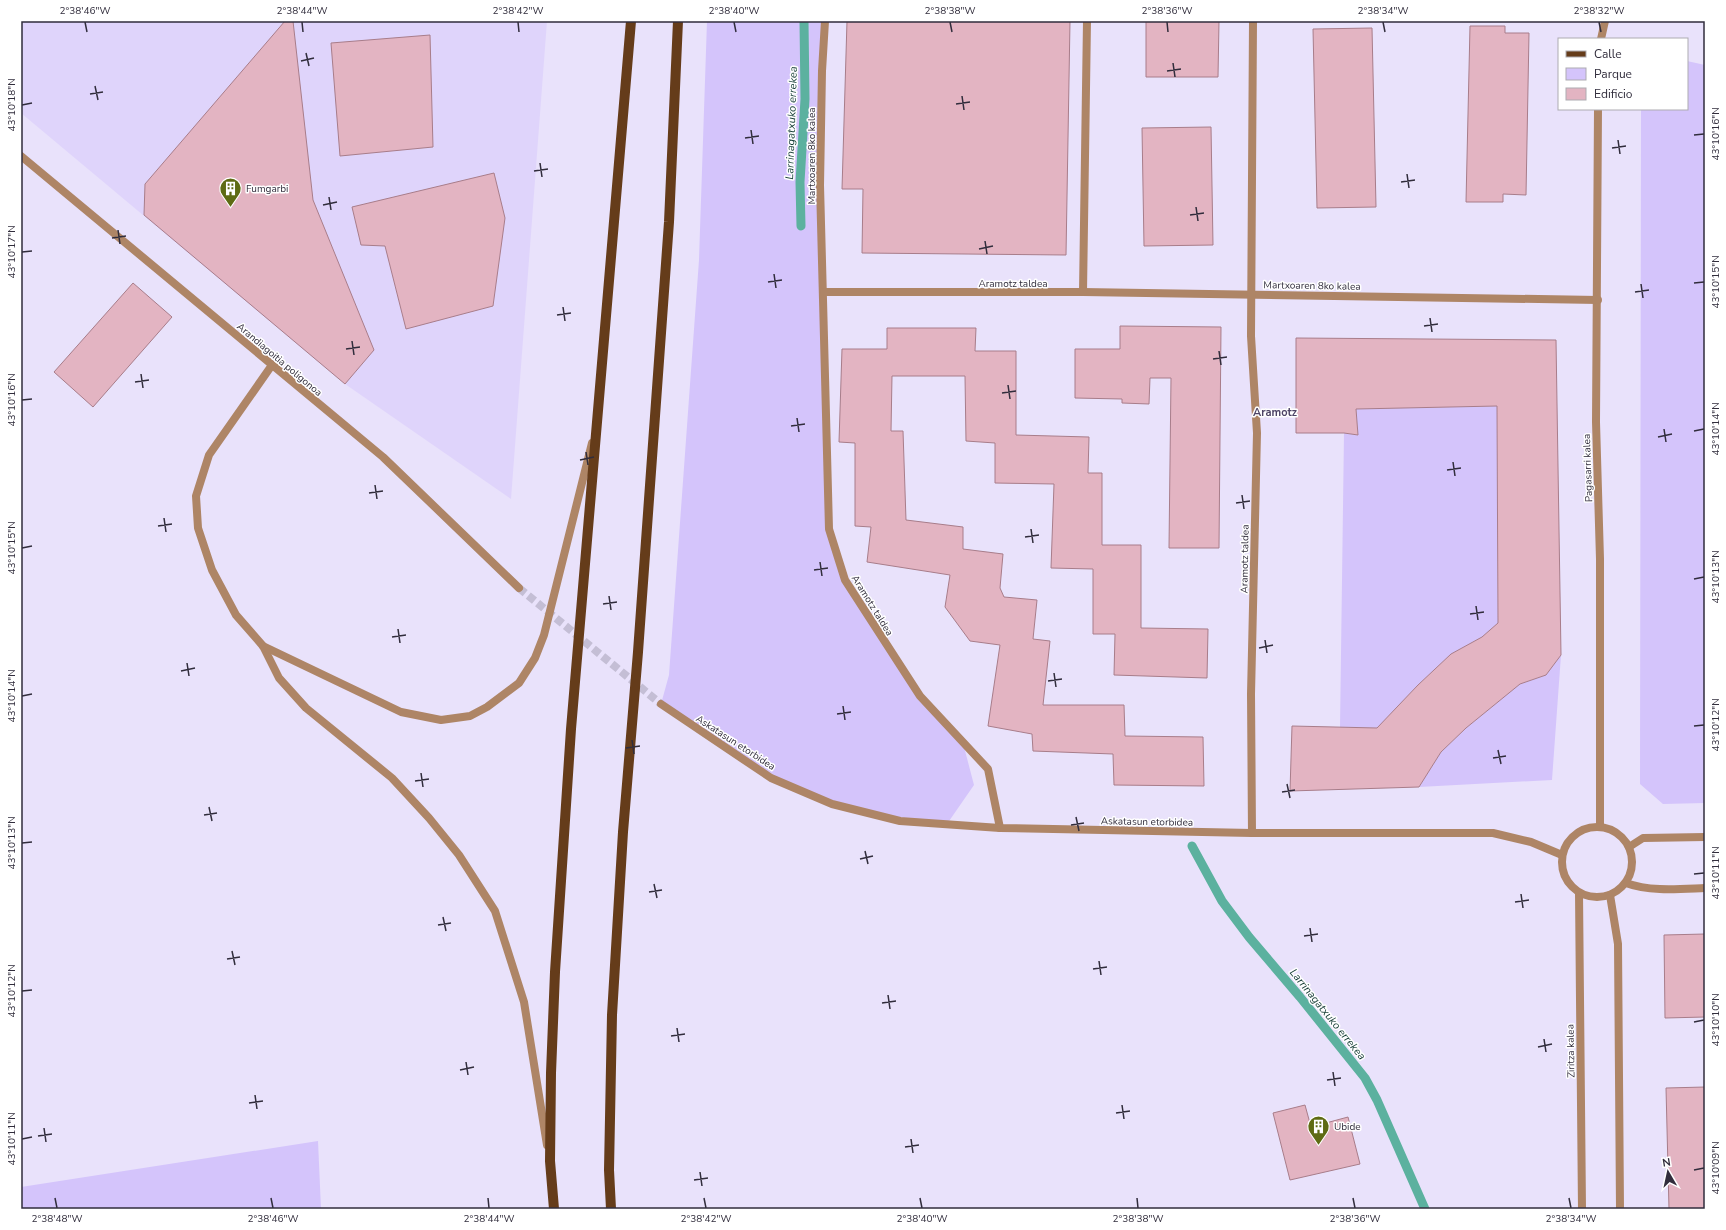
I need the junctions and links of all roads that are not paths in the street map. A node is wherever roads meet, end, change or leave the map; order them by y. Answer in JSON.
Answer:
{"nodes":[{"id":1,"x":631,"y":21,"type":"edge"},
{"id":2,"x":678,"y":21,"type":"edge"},
{"id":3,"x":825,"y":21,"type":"edge"},
{"id":4,"x":1086,"y":21,"type":"edge"},
{"id":5,"x":1253,"y":21,"type":"edge"},
{"id":6,"x":1605,"y":21,"type":"edge"},
{"id":7,"x":1601,"y":38,"type":"edge"},
{"id":8,"x":1598,"y":110,"type":"edge"},
{"id":9,"x":21,"y":156,"type":"edge"},
{"id":10,"x":824,"y":292,"type":"junction"},
{"id":11,"x":1083,"y":292,"type":"junction"},
{"id":12,"x":1252,"y":294,"type":"junction"},
{"id":13,"x":1598,"y":300,"type":"junction"},
{"id":14,"x":272,"y":365,"type":"junction"},
{"id":15,"x":599,"y":415,"type":"junction"},
{"id":16,"x":519,"y":588,"type":"tunnel mouth"},
{"id":17,"x":263,"y":646,"type":"junction"},
{"id":18,"x":661,"y":704,"type":"tunnel mouth"},
{"id":19,"x":1600,"y":827,"type":"junction"},
{"id":20,"x":1000,"y":828,"type":"junction"},
{"id":21,"x":1252,"y":833,"type":"junction"},
{"id":22,"x":1705,"y":837,"type":"edge"},
{"id":23,"x":1629,"y":847,"type":"junction"},
{"id":24,"x":1562,"y":855,"type":"junction"},
{"id":25,"x":1626,"y":883,"type":"junction"},
{"id":26,"x":1705,"y":888,"type":"edge"},
{"id":27,"x":1578,"y":893,"type":"junction"},
{"id":28,"x":1610,"y":895,"type":"junction"},
{"id":29,"x":550,"y":1161,"type":"junction"},
{"id":30,"x":554,"y":1209,"type":"edge"},
{"id":31,"x":611,"y":1209,"type":"edge"},
{"id":32,"x":1582,"y":1209,"type":"edge"},
{"id":33,"x":1620,"y":1209,"type":"edge"}],
"edges":[{"from":1,"to":15,"type":"main road"},
{"from":2,"to":31,"type":"main road"},
{"from":3,"to":10,"type":"street","name":"Martxoaren 8ko kalea"},
{"from":4,"to":11,"type":"street"},
{"from":5,"to":12,"type":"street","name":"Martxoaren 8ko kalea"},
{"from":6,"to":7,"type":"street"},
{"from":8,"to":13,"type":"street","name":"Pagasarri kalea"},
{"from":9,"to":14,"type":"street","name":"Arandiagoitia poligonoa"},
{"from":10,"to":11,"type":"street","name":"Aramotz taldea"},
{"from":10,"to":20,"type":"street","name":"Aramotz taldea"},
{"from":11,"to":12,"type":"street","name":"Aramotz taldea"},
{"from":12,"to":13,"type":"street","name":"Martxoaren 8ko kalea"},
{"from":12,"to":21,"type":"street","name":"Aramotz taldea"},
{"from":13,"to":19,"type":"street","name":"Pagasarri kalea"},
{"from":14,"to":16,"type":"street","name":"Arandiagoitia poligonoa"},
{"from":14,"to":17,"type":"street"},
{"from":15,"to":17,"type":"street"},
{"from":15,"to":29,"type":"main road"},
{"from":17,"to":29,"type":"street"},
{"from":18,"to":20,"type":"street","name":"Askatasun etorbidea"},
{"from":19,"to":23,"type":"street"},
{"from":19,"to":24,"type":"street"},
{"from":20,"to":21,"type":"street","name":"Askatasun etorbidea"},
{"from":21,"to":24,"type":"street","name":"Askatasun etorbidea"},
{"from":22,"to":23,"type":"street"},
{"from":23,"to":25,"type":"street"},
{"from":24,"to":27,"type":"street"},
{"from":25,"to":26,"type":"street"},
{"from":25,"to":28,"type":"street"},
{"from":27,"to":28,"type":"street"},
{"from":27,"to":32,"type":"street","name":"Ziritza kalea"},
{"from":28,"to":33,"type":"street"},
{"from":29,"to":30,"type":"main road"}]}
